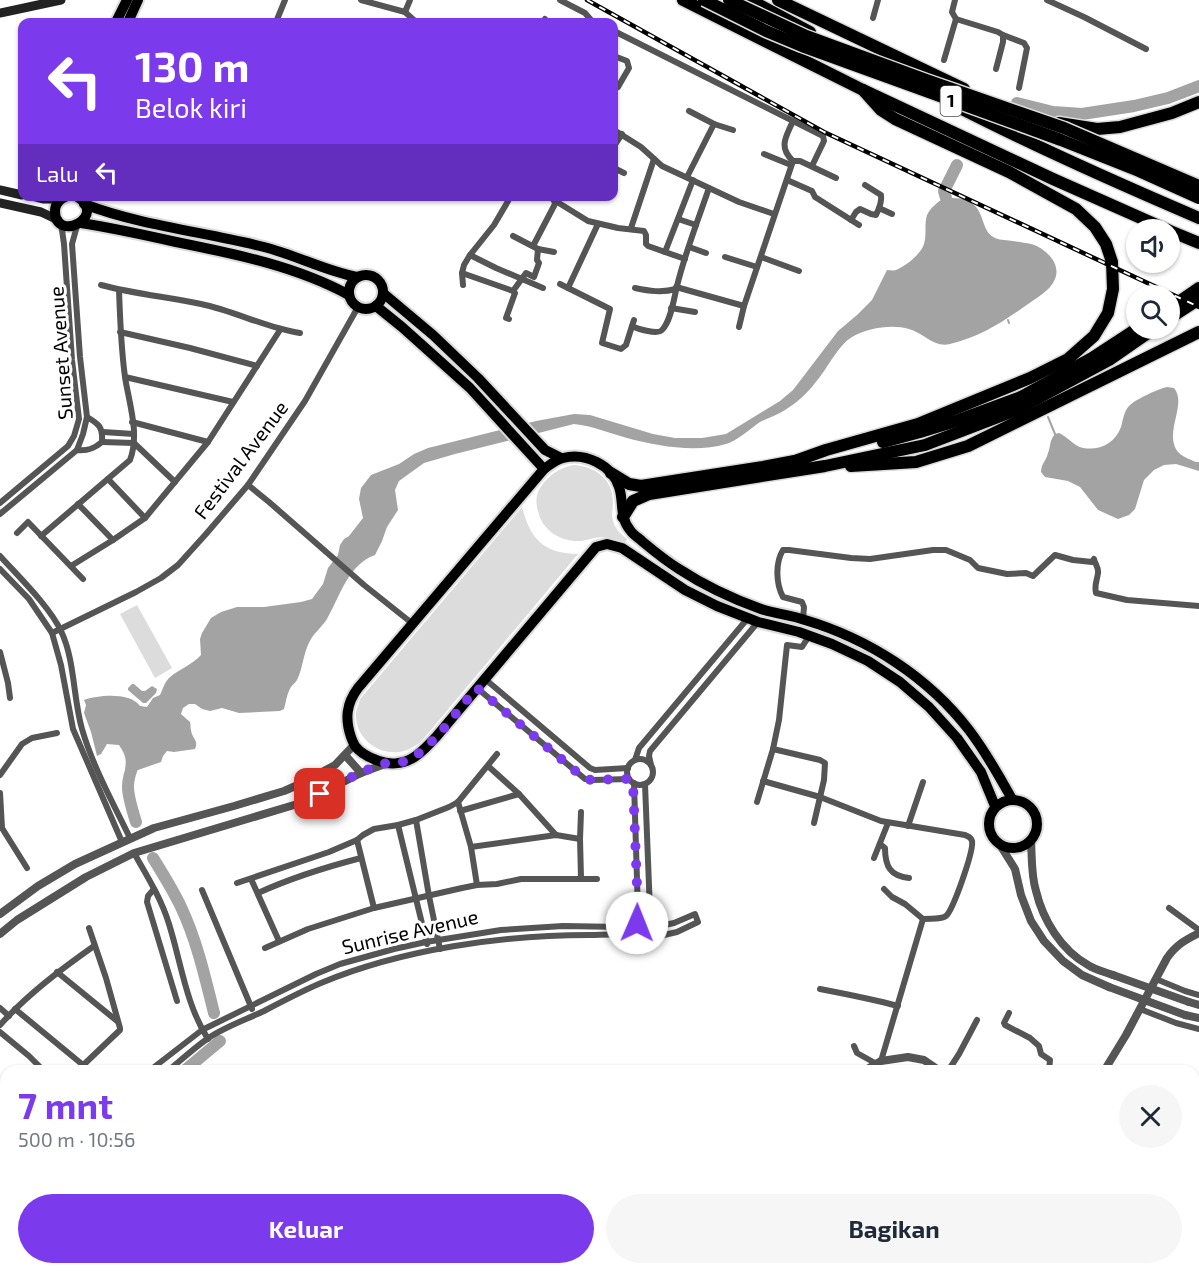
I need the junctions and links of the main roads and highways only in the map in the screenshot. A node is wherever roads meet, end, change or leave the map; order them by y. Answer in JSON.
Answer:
{"nodes":[{"id":1,"x":61,"y":0,"type":"edge"},
{"id":2,"x":114,"y":0,"type":"edge"},
{"id":3,"x":127,"y":0,"type":"edge"},
{"id":4,"x":138,"y":0,"type":"edge"},
{"id":5,"x":683,"y":0,"type":"edge"},
{"id":6,"x":704,"y":0,"type":"edge"},
{"id":7,"x":729,"y":0,"type":"edge"},
{"id":8,"x":750,"y":0,"type":"edge"},
{"id":9,"x":778,"y":0,"type":"edge"},
{"id":10,"x":0,"y":13,"type":"edge"},
{"id":11,"x":118,"y":18,"type":"edge"},
{"id":12,"x":118,"y":18,"type":"edge"},
{"id":13,"x":130,"y":18,"type":"edge"},
{"id":14,"x":863,"y":90,"type":"junction"},
{"id":15,"x":1199,"y":102,"type":"edge"},
{"id":16,"x":1199,"y":186,"type":"edge"},
{"id":17,"x":0,"y":190,"type":"edge"},
{"id":18,"x":18,"y":194,"type":"edge"},
{"id":19,"x":1199,"y":198,"type":"edge"},
{"id":20,"x":44,"y":201,"type":"edge"},
{"id":21,"x":61,"y":201,"type":"edge"},
{"id":22,"x":80,"y":201,"type":"edge"},
{"id":23,"x":85,"y":201,"type":"edge"},
{"id":24,"x":0,"y":203,"type":"edge"},
{"id":25,"x":40,"y":212,"type":"junction"},
{"id":26,"x":1199,"y":218,"type":"edge"},
{"id":27,"x":1144,"y":219,"type":"edge"},
{"id":28,"x":60,"y":222,"type":"junction"},
{"id":29,"x":79,"y":224,"type":"junction"},
{"id":30,"x":199,"y":233,"type":"junction"},
{"id":31,"x":1180,"y":235,"type":"edge"},
{"id":32,"x":1199,"y":243,"type":"edge"},
{"id":33,"x":196,"y":246,"type":"junction"},
{"id":34,"x":357,"y":278,"type":"junction"},
{"id":35,"x":1199,"y":288,"type":"edge"},
{"id":36,"x":383,"y":293,"type":"junction"},
{"id":37,"x":349,"y":295,"type":"junction"},
{"id":38,"x":1199,"y":299,"type":"edge"},
{"id":39,"x":1180,"y":301,"type":"edge"},
{"id":40,"x":376,"y":306,"type":"junction"},
{"id":41,"x":1180,"y":311,"type":"edge"},
{"id":42,"x":1199,"y":332,"type":"edge"},
{"id":43,"x":1126,"y":336,"type":"edge"},
{"id":44,"x":1139,"y":339,"type":"edge"},
{"id":45,"x":478,"y":378,"type":"junction"},
{"id":46,"x":470,"y":388,"type":"junction"},
{"id":47,"x":561,"y":458,"type":"junction"},
{"id":48,"x":798,"y":460,"type":"junction"},
{"id":49,"x":825,"y":466,"type":"junction"},
{"id":50,"x":544,"y":469,"type":"junction"},
{"id":51,"x":611,"y":473,"type":"junction"},
{"id":52,"x":623,"y":517,"type":"junction"},
{"id":53,"x":1012,"y":800,"type":"junction"},
{"id":54,"x":996,"y":806,"type":"junction"}],
"edges":[{"from":1,"to":10,"type":"main road"},
{"from":2,"to":11,"type":"main road"},
{"from":3,"to":12,"type":"main road"},
{"from":4,"to":13,"type":"main road"},
{"from":5,"to":14,"type":"highway","number":"1"},
{"from":6,"to":19,"type":"highway","number":"1","bridge":true},
{"from":7,"to":16,"type":"highway","number":"1","bridge":true},
{"from":8,"to":26,"type":"highway","number":"1"},
{"from":9,"to":15,"type":"highway"},
{"from":14,"to":27,"type":"highway","number":"1"},
{"from":14,"to":48,"type":"highway"},
{"from":17,"to":18,"type":"main road"},
{"from":20,"to":25,"type":"main road"},
{"from":21,"to":28,"type":"main road"},
{"from":22,"to":29,"type":"main road"},
{"from":23,"to":30,"type":"main road"},
{"from":24,"to":25,"type":"main road"},
{"from":25,"to":28,"type":"main road"},
{"from":28,"to":29,"type":"main road"},
{"from":29,"to":33,"type":"main road"},
{"from":30,"to":33,"type":"main road"},
{"from":30,"to":34,"type":"main road"},
{"from":31,"to":32,"type":"highway","number":"1"},
{"from":33,"to":37,"type":"main road"},
{"from":34,"to":36,"type":"main road"},
{"from":34,"to":37,"type":"main road"},
{"from":35,"to":39,"type":"highway"},
{"from":36,"to":40,"type":"main road"},
{"from":36,"to":45,"type":"main road"},
{"from":37,"to":40,"type":"main road"},
{"from":38,"to":41,"type":"highway"},
{"from":40,"to":46,"type":"main road"},
{"from":42,"to":49,"type":"highway"},
{"from":43,"to":48,"type":"highway"},
{"from":44,"to":49,"type":"highway"},
{"from":45,"to":46,"type":"main road"},
{"from":45,"to":47,"type":"main road"},
{"from":46,"to":50,"type":"main road"},
{"from":47,"to":50,"type":"main road"},
{"from":47,"to":51,"type":"main road"},
{"from":48,"to":51,"type":"highway"},
{"from":49,"to":52,"type":"highway"},
{"from":50,"to":54,"type":"main road"},
{"from":51,"to":52,"type":"main road"},
{"from":52,"to":53,"type":"main road"},
{"from":53,"to":54,"type":"main road"},
{"from":53,"to":54,"type":"main road"}]}
